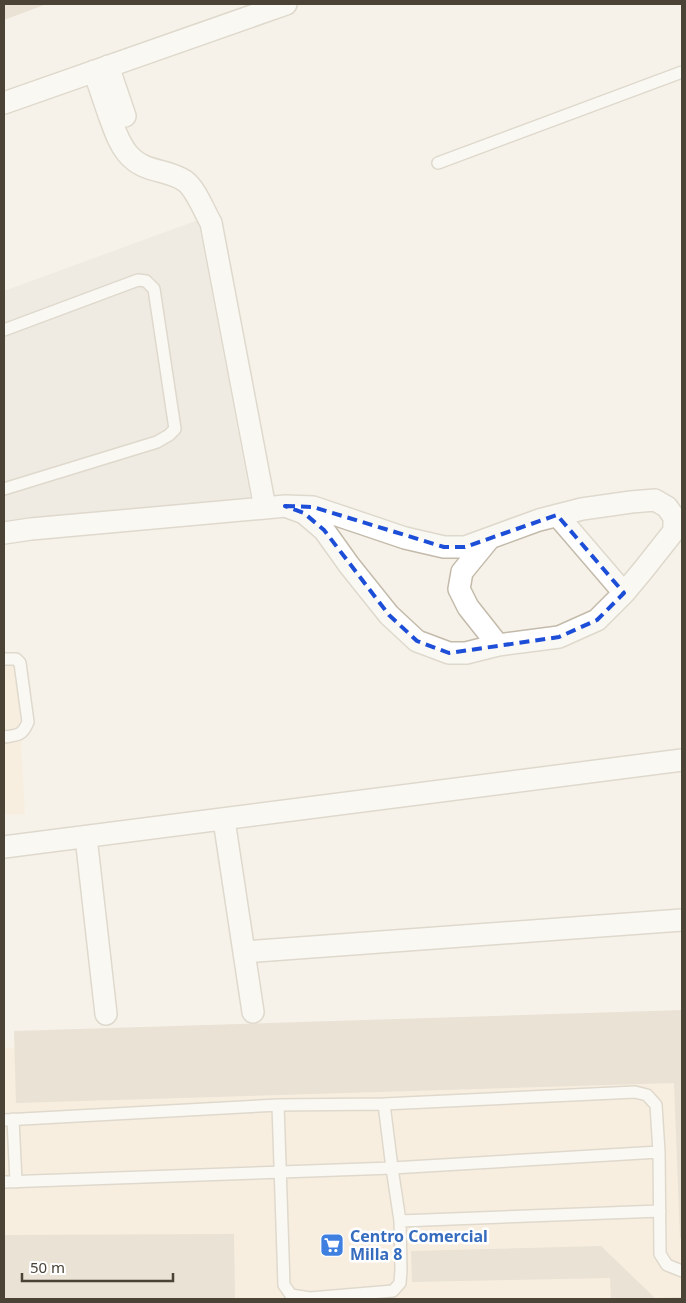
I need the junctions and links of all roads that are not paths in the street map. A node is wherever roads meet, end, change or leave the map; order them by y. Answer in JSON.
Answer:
{"nodes":[{"id":1,"x":286,"y":4,"type":"edge"},
{"id":2,"x":101,"y":69,"type":"junction"},
{"id":3,"x":682,"y":72,"type":"edge"},
{"id":4,"x":4,"y":103,"type":"edge"},
{"id":5,"x":438,"y":163,"type":"dead end"},
{"id":6,"x":4,"y":330,"type":"edge"},
{"id":7,"x":4,"y":489,"type":"edge"},
{"id":8,"x":275,"y":507,"type":"junction"},
{"id":9,"x":557,"y":515,"type":"junction"},
{"id":10,"x":4,"y":533,"type":"edge"},
{"id":11,"x":489,"y":538,"type":"junction"},
{"id":12,"x":624,"y":593,"type":"junction"},
{"id":13,"x":498,"y":645,"type":"junction"},
{"id":14,"x":4,"y":659,"type":"edge"},
{"id":15,"x":4,"y":737,"type":"edge"},
{"id":16,"x":682,"y":760,"type":"edge"},
{"id":17,"x":224,"y":820,"type":"junction"},
{"id":18,"x":86,"y":837,"type":"junction"},
{"id":19,"x":4,"y":847,"type":"edge"},
{"id":20,"x":682,"y":920,"type":"edge"},
{"id":21,"x":244,"y":952,"type":"junction"},
{"id":22,"x":253,"y":1012,"type":"dead end"},
{"id":23,"x":106,"y":1014,"type":"dead end"},
{"id":24,"x":384,"y":1104,"type":"junction"},
{"id":25,"x":278,"y":1105,"type":"junction"},
{"id":26,"x":8,"y":1119,"type":"edge"},
{"id":27,"x":660,"y":1152,"type":"junction"},
{"id":28,"x":392,"y":1168,"type":"junction"},
{"id":29,"x":281,"y":1173,"type":"junction"},
{"id":30,"x":10,"y":1182,"type":"edge"},
{"id":31,"x":660,"y":1211,"type":"junction"},
{"id":32,"x":400,"y":1221,"type":"junction"},
{"id":33,"x":682,"y":1271,"type":"edge"}],
"edges":[{"from":1,"to":2,"type":"street"},
{"from":2,"to":4,"type":"street"},
{"from":2,"to":8,"type":"street"},
{"from":3,"to":5,"type":"lane"},
{"from":6,"to":7,"type":"lane"},
{"from":8,"to":10,"type":"street"},
{"from":8,"to":11,"type":"street"},
{"from":8,"to":13,"type":"street"},
{"from":9,"to":11,"type":"street"},
{"from":9,"to":12,"type":"street"},
{"from":9,"to":12,"type":"street"},
{"from":11,"to":13,"type":"street"},
{"from":12,"to":13,"type":"street"},
{"from":14,"to":15,"type":"lane"},
{"from":16,"to":17,"type":"street"},
{"from":17,"to":18,"type":"street"},
{"from":17,"to":21,"type":"street"},
{"from":18,"to":19,"type":"street"},
{"from":18,"to":23,"type":"street"},
{"from":20,"to":21,"type":"street"},
{"from":21,"to":22,"type":"street"},
{"from":24,"to":25,"type":"lane"},
{"from":24,"to":27,"type":"lane"},
{"from":24,"to":28,"type":"lane"},
{"from":25,"to":26,"type":"lane"},
{"from":25,"to":29,"type":"lane"},
{"from":26,"to":30,"type":"lane"},
{"from":27,"to":28,"type":"lane"},
{"from":27,"to":31,"type":"lane"},
{"from":28,"to":29,"type":"lane"},
{"from":28,"to":32,"type":"lane"},
{"from":29,"to":30,"type":"lane"},
{"from":29,"to":32,"type":"lane"},
{"from":31,"to":32,"type":"lane"},
{"from":31,"to":33,"type":"lane"}]}
